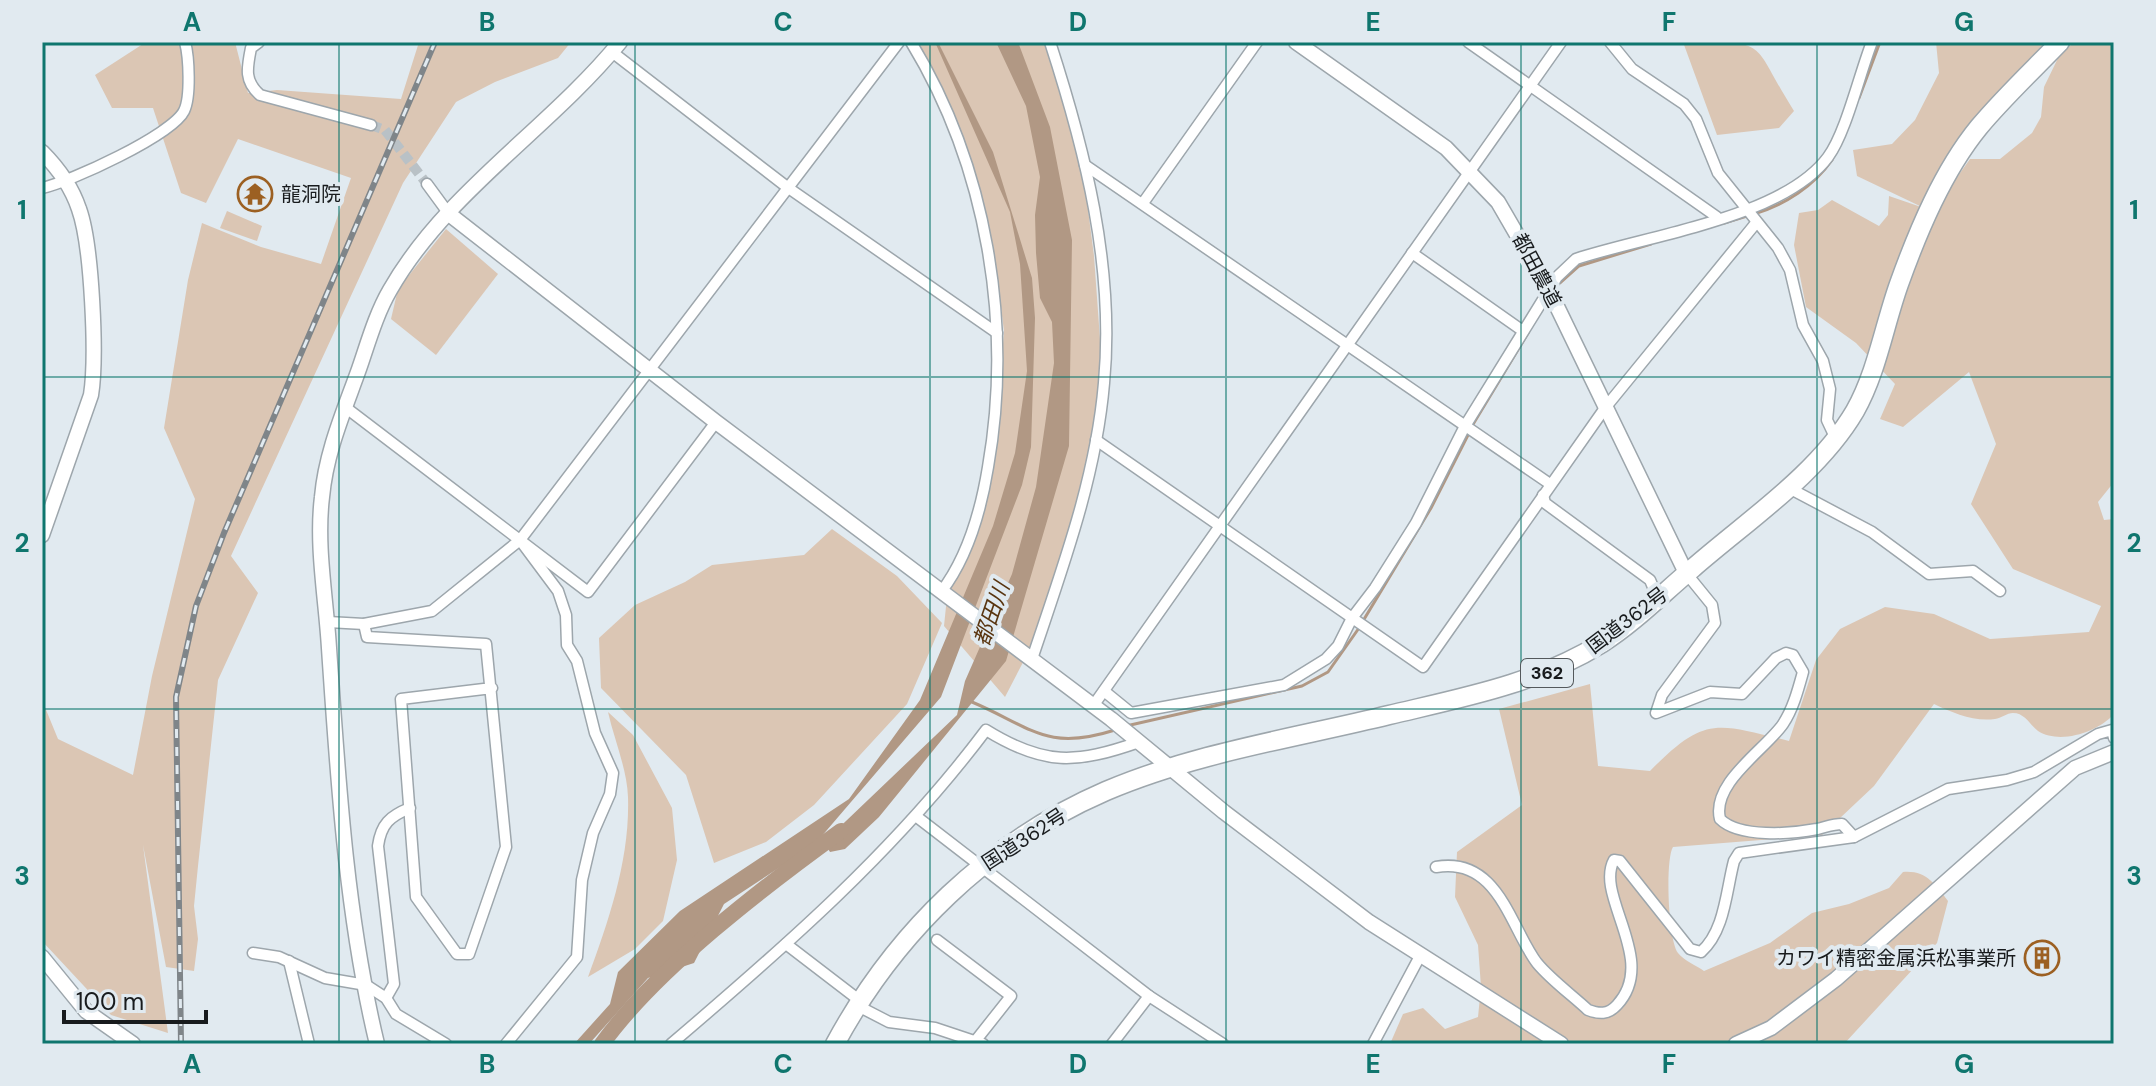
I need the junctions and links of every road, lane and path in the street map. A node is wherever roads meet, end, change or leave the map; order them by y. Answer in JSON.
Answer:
{"nodes":[{"id":1,"x":185,"y":42,"type":"edge"},
{"id":2,"x":899,"y":42,"type":"edge"},
{"id":3,"x":911,"y":42,"type":"edge"},
{"id":4,"x":1050,"y":42,"type":"edge"},
{"id":5,"x":1257,"y":42,"type":"edge"},
{"id":6,"x":1296,"y":42,"type":"edge"},
{"id":7,"x":1468,"y":42,"type":"edge"},
{"id":8,"x":1561,"y":42,"type":"edge"},
{"id":9,"x":1610,"y":42,"type":"edge"},
{"id":10,"x":1872,"y":42,"type":"edge"},
{"id":11,"x":2060,"y":42,"type":"edge"},
{"id":12,"x":252,"y":44,"type":"edge"},
{"id":13,"x":616,"y":47,"type":"edge"},
{"id":14,"x":1529,"y":86,"type":"junction"},
{"id":15,"x":371,"y":125,"type":"tunnel mouth"},
{"id":16,"x":42,"y":152,"type":"edge"},
{"id":17,"x":1085,"y":165,"type":"junction"},
{"id":18,"x":1470,"y":170,"type":"junction"},
{"id":19,"x":67,"y":183,"type":"junction"},
{"id":20,"x":427,"y":184,"type":"tunnel mouth"},
{"id":21,"x":787,"y":187,"type":"junction"},
{"id":22,"x":42,"y":188,"type":"edge"},
{"id":23,"x":1143,"y":203,"type":"junction"},
{"id":24,"x":449,"y":214,"type":"junction"},
{"id":25,"x":1751,"y":216,"type":"junction"},
{"id":26,"x":1717,"y":217,"type":"junction"},
{"id":27,"x":1412,"y":253,"type":"junction"},
{"id":28,"x":1549,"y":290,"type":"junction"},
{"id":29,"x":1523,"y":331,"type":"junction"},
{"id":30,"x":997,"y":333,"type":"junction"},
{"id":31,"x":1348,"y":343,"type":"junction"},
{"id":32,"x":647,"y":369,"type":"junction"},
{"id":33,"x":345,"y":407,"type":"junction"},
{"id":34,"x":1605,"y":408,"type":"junction"},
{"id":35,"x":716,"y":422,"type":"junction"},
{"id":36,"x":1469,"y":428,"type":"junction"},
{"id":37,"x":1835,"y":437,"type":"junction"},
{"id":38,"x":1096,"y":440,"type":"junction"},
{"id":39,"x":1550,"y":484,"type":"junction"},
{"id":40,"x":1787,"y":487,"type":"junction"},
{"id":41,"x":49,"y":494,"type":"edge"},
{"id":42,"x":1543,"y":495,"type":"junction"},
{"id":43,"x":1221,"y":526,"type":"junction"},
{"id":44,"x":42,"y":535,"type":"edge"},
{"id":45,"x":520,"y":540,"type":"junction"},
{"id":46,"x":1686,"y":573,"type":"junction"},
{"id":47,"x":2000,"y":591,"type":"dead end"},
{"id":48,"x":941,"y":592,"type":"junction"},
{"id":49,"x":1658,"y":599,"type":"junction"},
{"id":50,"x":1352,"y":618,"type":"junction"},
{"id":51,"x":328,"y":622,"type":"junction"},
{"id":52,"x":364,"y":624,"type":"junction"},
{"id":53,"x":1029,"y":657,"type":"junction"},
{"id":54,"x":492,"y":688,"type":"junction"},
{"id":55,"x":1104,"y":691,"type":"junction"},
{"id":56,"x":1093,"y":706,"type":"junction"},
{"id":57,"x":1134,"y":738,"type":"junction"},
{"id":58,"x":2114,"y":738,"type":"edge"},
{"id":59,"x":2114,"y":752,"type":"edge"},
{"id":60,"x":1173,"y":767,"type":"junction"},
{"id":61,"x":410,"y":808,"type":"junction"},
{"id":62,"x":917,"y":817,"type":"junction"},
{"id":63,"x":1854,"y":837,"type":"junction"},
{"id":64,"x":1436,"y":867,"type":"dead end"},
{"id":65,"x":978,"y":868,"type":"junction"},
{"id":66,"x":937,"y":940,"type":"dead end"},
{"id":67,"x":786,"y":944,"type":"junction"},
{"id":68,"x":253,"y":953,"type":"dead end"},
{"id":69,"x":1420,"y":956,"type":"junction"},
{"id":70,"x":42,"y":957,"type":"edge"},
{"id":71,"x":289,"y":961,"type":"junction"},
{"id":72,"x":366,"y":985,"type":"junction"},
{"id":73,"x":1149,"y":996,"type":"junction"},
{"id":74,"x":386,"y":998,"type":"junction"},
{"id":75,"x":858,"y":1003,"type":"junction"},
{"id":76,"x":977,"y":1043,"type":"edge"},
{"id":77,"x":133,"y":1044,"type":"edge"},
{"id":78,"x":309,"y":1044,"type":"edge"},
{"id":79,"x":377,"y":1044,"type":"edge"},
{"id":80,"x":446,"y":1044,"type":"edge"},
{"id":81,"x":506,"y":1044,"type":"edge"},
{"id":82,"x":671,"y":1044,"type":"edge"},
{"id":83,"x":835,"y":1044,"type":"edge"},
{"id":84,"x":1112,"y":1044,"type":"edge"},
{"id":85,"x":1223,"y":1044,"type":"edge"},
{"id":86,"x":1373,"y":1044,"type":"edge"},
{"id":87,"x":1561,"y":1044,"type":"edge"},
{"id":88,"x":1736,"y":1044,"type":"edge"}],
"edges":[{"from":1,"to":19,"type":"street"},
{"from":2,"to":21,"type":"street"},
{"from":3,"to":30,"type":"street"},
{"from":4,"to":17,"type":"street"},
{"from":5,"to":23,"type":"street"},
{"from":6,"to":18,"type":"street","name":"都田農道"},
{"from":7,"to":14,"type":"street"},
{"from":8,"to":14,"type":"street"},
{"from":9,"to":25,"type":"street"},
{"from":10,"to":25,"type":"street"},
{"from":11,"to":37,"type":"highway","name":"国道362号","number":"362"},
{"from":12,"to":15,"type":"street"},
{"from":13,"to":21,"type":"street"},
{"from":13,"to":24,"type":"street"},
{"from":14,"to":18,"type":"street"},
{"from":14,"to":26,"type":"street"},
{"from":16,"to":19,"type":"street"},
{"from":17,"to":23,"type":"street"},
{"from":17,"to":38,"type":"street"},
{"from":18,"to":27,"type":"street"},
{"from":18,"to":28,"type":"street","name":"都田農道"},
{"from":19,"to":22,"type":"street"},
{"from":19,"to":41,"type":"street"},
{"from":20,"to":24,"type":"street"},
{"from":21,"to":30,"type":"street"},
{"from":21,"to":32,"type":"street"},
{"from":23,"to":31,"type":"street"},
{"from":24,"to":32,"type":"street"},
{"from":24,"to":33,"type":"street"},
{"from":25,"to":26,"type":"street"},
{"from":25,"to":34,"type":"street"},
{"from":25,"to":37,"type":"street"},
{"from":26,"to":28,"type":"street"},
{"from":27,"to":29,"type":"street"},
{"from":27,"to":31,"type":"street"},
{"from":28,"to":29,"type":"street"},
{"from":28,"to":34,"type":"street","name":"都田農道"},
{"from":29,"to":36,"type":"street"},
{"from":30,"to":48,"type":"street"},
{"from":31,"to":36,"type":"street"},
{"from":31,"to":43,"type":"street"},
{"from":32,"to":35,"type":"street"},
{"from":32,"to":45,"type":"street"},
{"from":33,"to":45,"type":"street"},
{"from":33,"to":51,"type":"street"},
{"from":34,"to":39,"type":"street"},
{"from":34,"to":46,"type":"street","name":"都田農道"},
{"from":35,"to":45,"type":"street"},
{"from":35,"to":48,"type":"street"},
{"from":36,"to":39,"type":"street"},
{"from":36,"to":50,"type":"street"},
{"from":37,"to":40,"type":"highway","name":"国道362号","number":"362"},
{"from":38,"to":43,"type":"street"},
{"from":38,"to":53,"type":"street"},
{"from":39,"to":42,"type":"street"},
{"from":40,"to":46,"type":"highway","name":"国道362号","number":"362"},
{"from":40,"to":47,"type":"street"},
{"from":41,"to":44,"type":"street"},
{"from":42,"to":49,"type":"street"},
{"from":42,"to":50,"type":"street"},
{"from":43,"to":50,"type":"street"},
{"from":43,"to":55,"type":"street"},
{"from":45,"to":52,"type":"street"},
{"from":45,"to":81,"type":"street"},
{"from":46,"to":49,"type":"highway","name":"国道362号","number":"362"},
{"from":46,"to":63,"type":"street"},
{"from":48,"to":53,"type":"street"},
{"from":49,"to":60,"type":"highway","name":"国道362号","number":"362"},
{"from":50,"to":55,"type":"street"},
{"from":51,"to":52,"type":"street"},
{"from":51,"to":72,"type":"street"},
{"from":52,"to":54,"type":"street"},
{"from":53,"to":56,"type":"street"},
{"from":54,"to":61,"type":"street"},
{"from":54,"to":61,"type":"street"},
{"from":55,"to":56,"type":"street"},
{"from":56,"to":57,"type":"street"},
{"from":57,"to":60,"type":"street"},
{"from":57,"to":62,"type":"street"},
{"from":58,"to":63,"type":"street"},
{"from":59,"to":88,"type":"street"},
{"from":60,"to":65,"type":"highway","name":"国道362号","number":"362"},
{"from":60,"to":69,"type":"street"},
{"from":61,"to":74,"type":"street"},
{"from":62,"to":65,"type":"street"},
{"from":62,"to":67,"type":"street"},
{"from":63,"to":64,"type":"street"},
{"from":65,"to":73,"type":"street"},
{"from":65,"to":75,"type":"highway","name":"国道362号","number":"362"},
{"from":66,"to":76,"type":"street"},
{"from":67,"to":75,"type":"street"},
{"from":67,"to":82,"type":"street"},
{"from":68,"to":71,"type":"street"},
{"from":69,"to":86,"type":"street"},
{"from":69,"to":87,"type":"street"},
{"from":70,"to":77,"type":"street"},
{"from":71,"to":72,"type":"street"},
{"from":71,"to":78,"type":"street"},
{"from":72,"to":74,"type":"street"},
{"from":72,"to":79,"type":"street"},
{"from":73,"to":84,"type":"street"},
{"from":73,"to":85,"type":"street"},
{"from":74,"to":80,"type":"street"},
{"from":75,"to":76,"type":"street"},
{"from":75,"to":83,"type":"highway","name":"国道362号","number":"362"}]}
